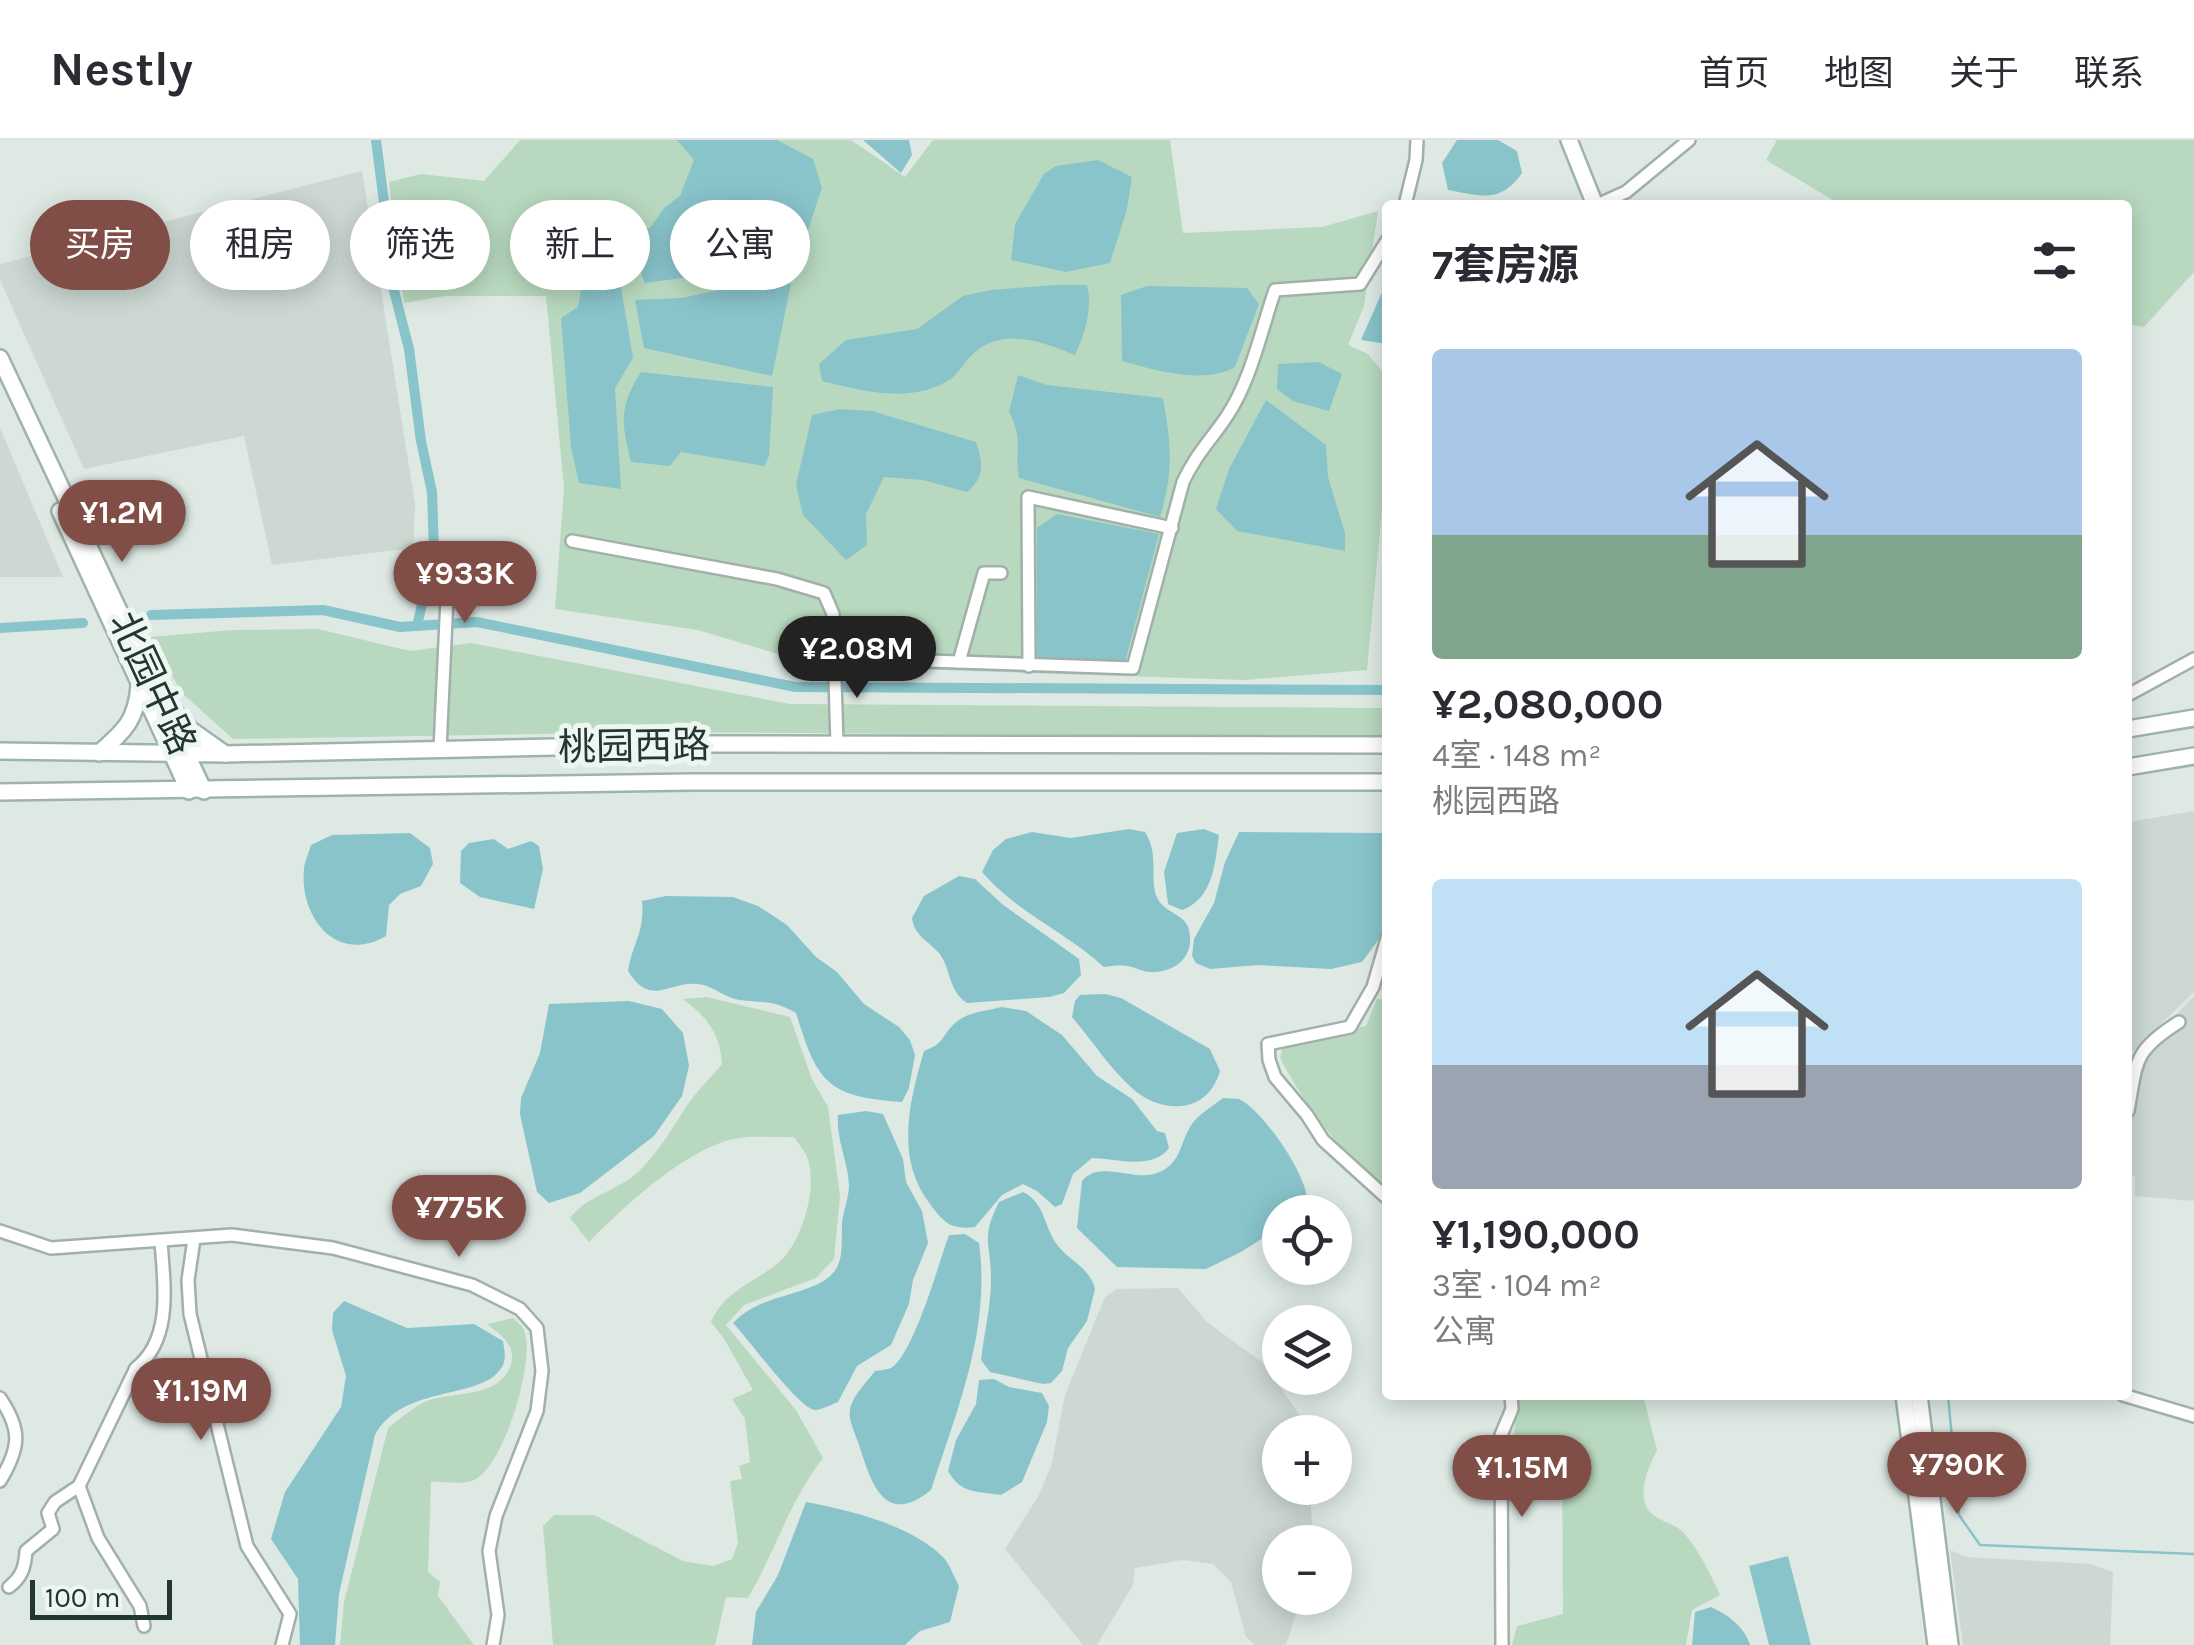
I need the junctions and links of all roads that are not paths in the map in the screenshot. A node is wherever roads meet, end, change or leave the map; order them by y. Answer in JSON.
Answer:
{"nodes":[{"id":1,"x":1418,"y":140,"type":"edge"},
{"id":2,"x":1569,"y":140,"type":"edge"},
{"id":3,"x":1689,"y":140,"type":"edge"},
{"id":4,"x":1406,"y":200,"type":"edge"},
{"id":5,"x":1594,"y":200,"type":"edge"},
{"id":6,"x":1608,"y":200,"type":"edge"},
{"id":7,"x":1382,"y":249,"type":"edge"},
{"id":8,"x":0,"y":358,"type":"edge"},
{"id":9,"x":0,"y":380,"type":"edge"},
{"id":10,"x":1172,"y":528,"type":"junction"},
{"id":11,"x":572,"y":541,"type":"dead end"},
{"id":12,"x":1001,"y":573,"type":"dead end"},
{"id":13,"x":447,"y":598,"type":"dead end"},
{"id":14,"x":835,"y":658,"type":"junction"},
{"id":15,"x":2194,"y":659,"type":"edge"},
{"id":16,"x":960,"y":662,"type":"junction"},
{"id":17,"x":1028,"y":666,"type":"junction"},
{"id":18,"x":139,"y":682,"type":"junction"},
{"id":19,"x":2132,"y":693,"type":"edge"},
{"id":20,"x":159,"y":696,"type":"junction"},
{"id":21,"x":2194,"y":718,"type":"edge"},
{"id":22,"x":2132,"y":728,"type":"edge"},
{"id":23,"x":837,"y":744,"type":"junction"},
{"id":24,"x":1382,"y":745,"type":"edge"},
{"id":25,"x":440,"y":749,"type":"junction"},
{"id":26,"x":0,"y":752,"type":"edge"},
{"id":27,"x":100,"y":753,"type":"junction"},
{"id":28,"x":179,"y":753,"type":"junction"},
{"id":29,"x":225,"y":754,"type":"junction"},
{"id":30,"x":2194,"y":756,"type":"edge"},
{"id":31,"x":2132,"y":766,"type":"edge"},
{"id":32,"x":1382,"y":782,"type":"edge"},
{"id":33,"x":197,"y":791,"type":"junction"},
{"id":34,"x":0,"y":792,"type":"edge"},
{"id":35,"x":1382,"y":955,"type":"edge"},
{"id":36,"x":2179,"y":1022,"type":"dead end"},
{"id":37,"x":2132,"y":1087,"type":"edge"},
{"id":38,"x":1382,"y":1193,"type":"edge"},
{"id":39,"x":0,"y":1231,"type":"edge"},
{"id":40,"x":194,"y":1239,"type":"junction"},
{"id":41,"x":162,"y":1242,"type":"junction"},
{"id":42,"x":2132,"y":1397,"type":"edge"},
{"id":43,"x":0,"y":1398,"type":"edge"},
{"id":44,"x":1511,"y":1400,"type":"edge"},
{"id":45,"x":1905,"y":1400,"type":"edge"},
{"id":46,"x":1920,"y":1400,"type":"edge"},
{"id":47,"x":2194,"y":1416,"type":"edge"},
{"id":48,"x":0,"y":1481,"type":"edge"},
{"id":49,"x":79,"y":1486,"type":"junction"},
{"id":50,"x":9,"y":1587,"type":"dead end"},
{"id":51,"x":144,"y":1626,"type":"dead end"},
{"id":52,"x":282,"y":1645,"type":"edge"},
{"id":53,"x":492,"y":1645,"type":"edge"},
{"id":54,"x":1502,"y":1645,"type":"edge"},
{"id":55,"x":1936,"y":1645,"type":"edge"},
{"id":56,"x":1950,"y":1645,"type":"edge"}],
"edges":[{"from":1,"to":4,"type":"street"},
{"from":2,"to":5,"type":"main road"},
{"from":3,"to":6,"type":"street"},
{"from":7,"to":10,"type":"street"},
{"from":8,"to":20,"type":"main road","name":"北园中路"},
{"from":9,"to":18,"type":"main road","name":"北园中路"},
{"from":10,"to":17,"type":"street"},
{"from":10,"to":17,"type":"street"},
{"from":11,"to":14,"type":"street"},
{"from":12,"to":16,"type":"street"},
{"from":13,"to":25,"type":"street"},
{"from":14,"to":16,"type":"street"},
{"from":14,"to":23,"type":"street"},
{"from":15,"to":19,"type":"street"},
{"from":16,"to":17,"type":"street"},
{"from":18,"to":27,"type":"main road"},
{"from":18,"to":28,"type":"main road","name":"北园中路"},
{"from":20,"to":28,"type":"main road","name":"北园中路"},
{"from":20,"to":29,"type":"main road"},
{"from":21,"to":22,"type":"main road"},
{"from":23,"to":24,"type":"main road","name":"桃园西路"},
{"from":23,"to":25,"type":"main road","name":"桃园西路"},
{"from":25,"to":29,"type":"main road","name":"桃园西路"},
{"from":26,"to":27,"type":"main road","name":"桃园西路"},
{"from":27,"to":28,"type":"main road","name":"桃园西路"},
{"from":28,"to":29,"type":"main road","name":"桃园西路"},
{"from":28,"to":33,"type":"main road","name":"北园中路"},
{"from":30,"to":31,"type":"main road"},
{"from":32,"to":33,"type":"main road","name":"桃园西路"},
{"from":33,"to":34,"type":"main road","name":"桃园西路"},
{"from":35,"to":38,"type":"street"},
{"from":36,"to":37,"type":"street"},
{"from":39,"to":41,"type":"street"},
{"from":40,"to":41,"type":"street"},
{"from":40,"to":52,"type":"street"},
{"from":40,"to":53,"type":"street"},
{"from":41,"to":49,"type":"street"},
{"from":42,"to":47,"type":"street"},
{"from":43,"to":48,"type":"street"},
{"from":44,"to":54,"type":"street"},
{"from":45,"to":55,"type":"main road"},
{"from":46,"to":56,"type":"main road"},
{"from":49,"to":50,"type":"street"},
{"from":49,"to":51,"type":"street"}]}
